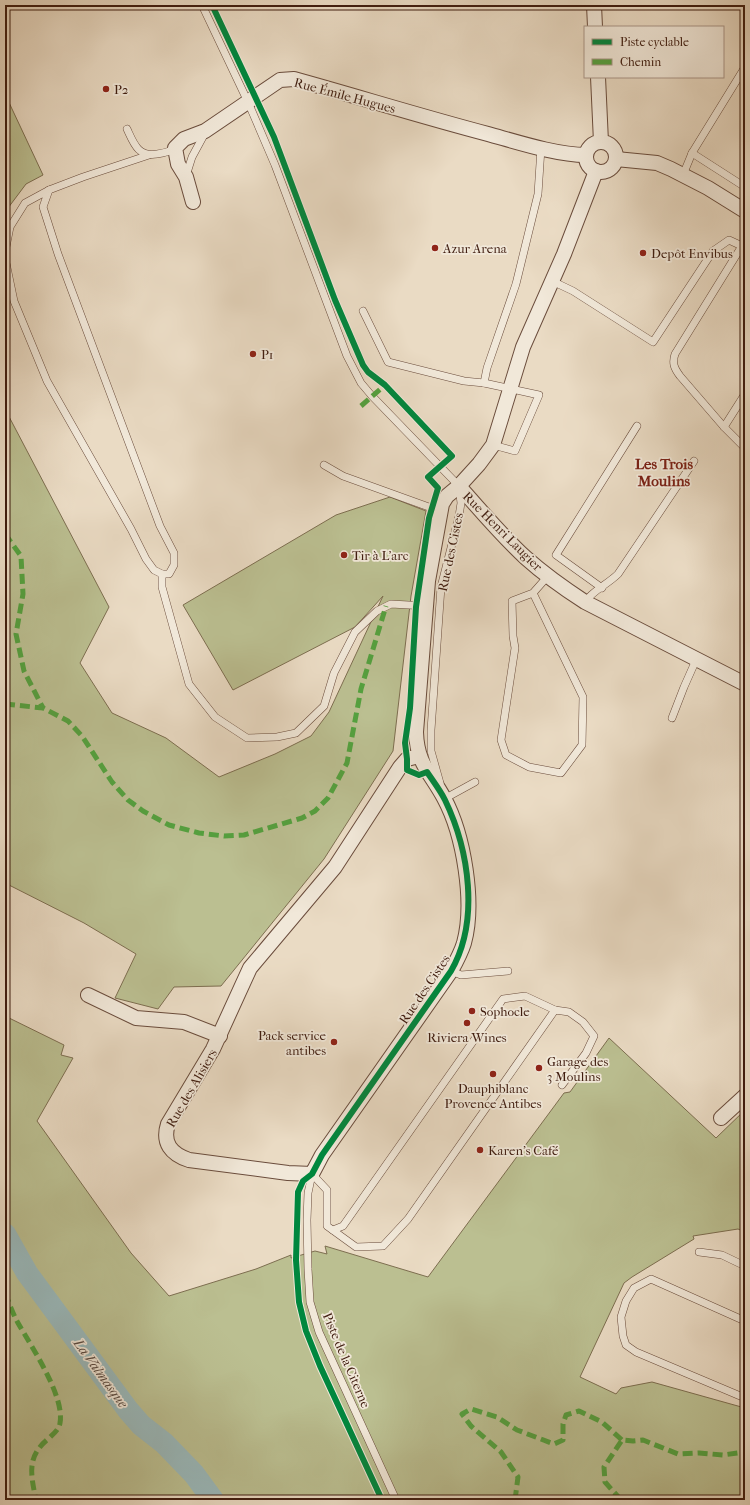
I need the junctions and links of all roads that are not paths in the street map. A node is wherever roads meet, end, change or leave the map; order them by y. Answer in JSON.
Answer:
{"nodes":[{"id":1,"x":202,"y":5,"type":"edge"},
{"id":2,"x":594,"y":5,"type":"edge"},
{"id":3,"x":595,"y":26,"type":"edge"},
{"id":4,"x":745,"y":67,"type":"edge"},
{"id":5,"x":598,"y":78,"type":"edge"},
{"id":6,"x":248,"y":102,"type":"junction"},
{"id":7,"x":126,"y":129,"type":"dead end"},
{"id":8,"x":206,"y":131,"type":"junction"},
{"id":9,"x":601,"y":142,"type":"junction"},
{"id":10,"x":176,"y":148,"type":"junction"},
{"id":11,"x":541,"y":148,"type":"junction"},
{"id":12,"x":692,"y":153,"type":"junction"},
{"id":13,"x":586,"y":154,"type":"junction"},
{"id":14,"x":149,"y":155,"type":"junction"},
{"id":15,"x":616,"y":159,"type":"junction"},
{"id":16,"x":596,"y":171,"type":"junction"},
{"id":17,"x":683,"y":175,"type":"junction"},
{"id":18,"x":186,"y":177,"type":"junction"},
{"id":19,"x":745,"y":187,"type":"edge"},
{"id":20,"x":49,"y":190,"type":"junction"},
{"id":21,"x":193,"y":202,"type":"dead end"},
{"id":22,"x":745,"y":211,"type":"edge"},
{"id":23,"x":743,"y":244,"type":"edge"},
{"id":24,"x":5,"y":252,"type":"edge"},
{"id":25,"x":5,"y":258,"type":"edge"},
{"id":26,"x":552,"y":281,"type":"junction"},
{"id":27,"x":363,"y":311,"type":"dead end"},
{"id":28,"x":484,"y":383,"type":"junction"},
{"id":29,"x":510,"y":389,"type":"junction"},
{"id":30,"x":745,"y":394,"type":"edge"},
{"id":31,"x":637,"y":426,"type":"dead end"},
{"id":32,"x":724,"y":427,"type":"junction"},
{"id":33,"x":493,"y":445,"type":"junction"},
{"id":34,"x":745,"y":448,"type":"edge"},
{"id":35,"x":694,"y":461,"type":"dead end"},
{"id":36,"x":324,"y":465,"type":"dead end"},
{"id":37,"x":459,"y":486,"type":"junction"},
{"id":38,"x":440,"y":511,"type":"junction"},
{"id":39,"x":162,"y":574,"type":"junction"},
{"id":40,"x":548,"y":576,"type":"junction"},
{"id":41,"x":602,"y":588,"type":"junction"},
{"id":42,"x":533,"y":593,"type":"junction"},
{"id":43,"x":585,"y":602,"type":"junction"},
{"id":44,"x":426,"y":606,"type":"junction"},
{"id":45,"x":696,"y":660,"type":"junction"},
{"id":46,"x":745,"y":684,"type":"edge"},
{"id":47,"x":672,"y":718,"type":"dead end"},
{"id":48,"x":419,"y":756,"type":"junction"},
{"id":49,"x":475,"y":782,"type":"dead end"},
{"id":50,"x":444,"y":798,"type":"junction"},
{"id":51,"x":508,"y":970,"type":"dead end"},
{"id":52,"x":451,"y":971,"type":"junction"},
{"id":53,"x":88,"y":995,"type":"dead end"},
{"id":54,"x":555,"y":1010,"type":"junction"},
{"id":55,"x":220,"y":1036,"type":"junction"},
{"id":56,"x":562,"y":1085,"type":"dead end"},
{"id":57,"x":745,"y":1096,"type":"edge"},
{"id":58,"x":721,"y":1118,"type":"dead end"},
{"id":59,"x":312,"y":1174,"type":"junction"},
{"id":60,"x":333,"y":1230,"type":"junction"},
{"id":61,"x":699,"y":1252,"type":"dead end"},
{"id":62,"x":745,"y":1266,"type":"edge"},
{"id":63,"x":745,"y":1321,"type":"edge"},
{"id":64,"x":745,"y":1398,"type":"edge"},
{"id":65,"x":396,"y":1500,"type":"edge"}],
"edges":[{"from":1,"to":6,"type":"lane"},
{"from":2,"to":3,"type":"street"},
{"from":4,"to":12,"type":"lane"},
{"from":5,"to":9,"type":"street"},
{"from":6,"to":8,"type":"street","name":"Rue Émile Hugues"},
{"from":6,"to":11,"type":"street","name":"Rue Émile Hugues"},
{"from":6,"to":37,"type":"lane"},
{"from":7,"to":14,"type":"lane"},
{"from":8,"to":10,"type":"street","name":"Rue Émile Hugues"},
{"from":8,"to":18,"type":"lane"},
{"from":9,"to":13,"type":"street"},
{"from":9,"to":15,"type":"street"},
{"from":10,"to":14,"type":"lane"},
{"from":10,"to":18,"type":"street"},
{"from":11,"to":13,"type":"street","name":"Rue Émile Hugues"},
{"from":11,"to":28,"type":"lane"},
{"from":12,"to":17,"type":"lane"},
{"from":12,"to":19,"type":"lane"},
{"from":13,"to":16,"type":"street"},
{"from":14,"to":20,"type":"lane"},
{"from":15,"to":16,"type":"street"},
{"from":15,"to":17,"type":"street"},
{"from":16,"to":26,"type":"street","name":"Rue Henri Laugier"},
{"from":17,"to":22,"type":"street"},
{"from":18,"to":21,"type":"street"},
{"from":20,"to":24,"type":"lane"},
{"from":20,"to":39,"type":"lane"},
{"from":23,"to":26,"type":"lane"},
{"from":23,"to":32,"type":"lane"},
{"from":25,"to":39,"type":"lane"},
{"from":26,"to":29,"type":"street","name":"Rue Henri Laugier"},
{"from":27,"to":28,"type":"lane"},
{"from":28,"to":29,"type":"lane"},
{"from":29,"to":33,"type":"street","name":"Rue Henri Laugier"},
{"from":29,"to":33,"type":"lane"},
{"from":30,"to":32,"type":"lane"},
{"from":31,"to":41,"type":"lane"},
{"from":32,"to":34,"type":"lane"},
{"from":33,"to":37,"type":"street","name":"Rue Henri Laugier"},
{"from":35,"to":41,"type":"lane"},
{"from":36,"to":38,"type":"lane"},
{"from":37,"to":38,"type":"street","name":"Rue des Cistes"},
{"from":37,"to":40,"type":"street","name":"Rue Henri Laugier"},
{"from":37,"to":50,"type":"lane","name":"Rue des Cistes"},
{"from":38,"to":44,"type":"street","name":"Rue des Cistes"},
{"from":39,"to":44,"type":"lane"},
{"from":40,"to":42,"type":"lane"},
{"from":40,"to":43,"type":"street","name":"Rue Henri Laugier"},
{"from":41,"to":43,"type":"lane"},
{"from":42,"to":42,"type":"lane"},
{"from":43,"to":45,"type":"street","name":"Rue Henri Laugier"},
{"from":44,"to":48,"type":"street","name":"Rue des Cistes"},
{"from":45,"to":46,"type":"street","name":"Rue Henri Laugier"},
{"from":45,"to":47,"type":"lane"},
{"from":48,"to":50,"type":"street","name":"Rue des Cistes"},
{"from":48,"to":55,"type":"street","name":"Rue des Alisiers"},
{"from":49,"to":50,"type":"lane"},
{"from":50,"to":52,"type":"street","name":"Rue des Cistes"},
{"from":51,"to":52,"type":"lane"},
{"from":52,"to":59,"type":"street","name":"Rue des Cistes"},
{"from":53,"to":55,"type":"street"},
{"from":54,"to":56,"type":"lane"},
{"from":54,"to":60,"type":"lane"},
{"from":54,"to":60,"type":"lane"},
{"from":55,"to":59,"type":"street","name":"Rue des Alisiers"},
{"from":57,"to":58,"type":"street"},
{"from":59,"to":60,"type":"lane"},
{"from":59,"to":65,"type":"lane","name":"Piste de la Citerne"},
{"from":61,"to":62,"type":"lane"},
{"from":63,"to":64,"type":"lane"}]}
